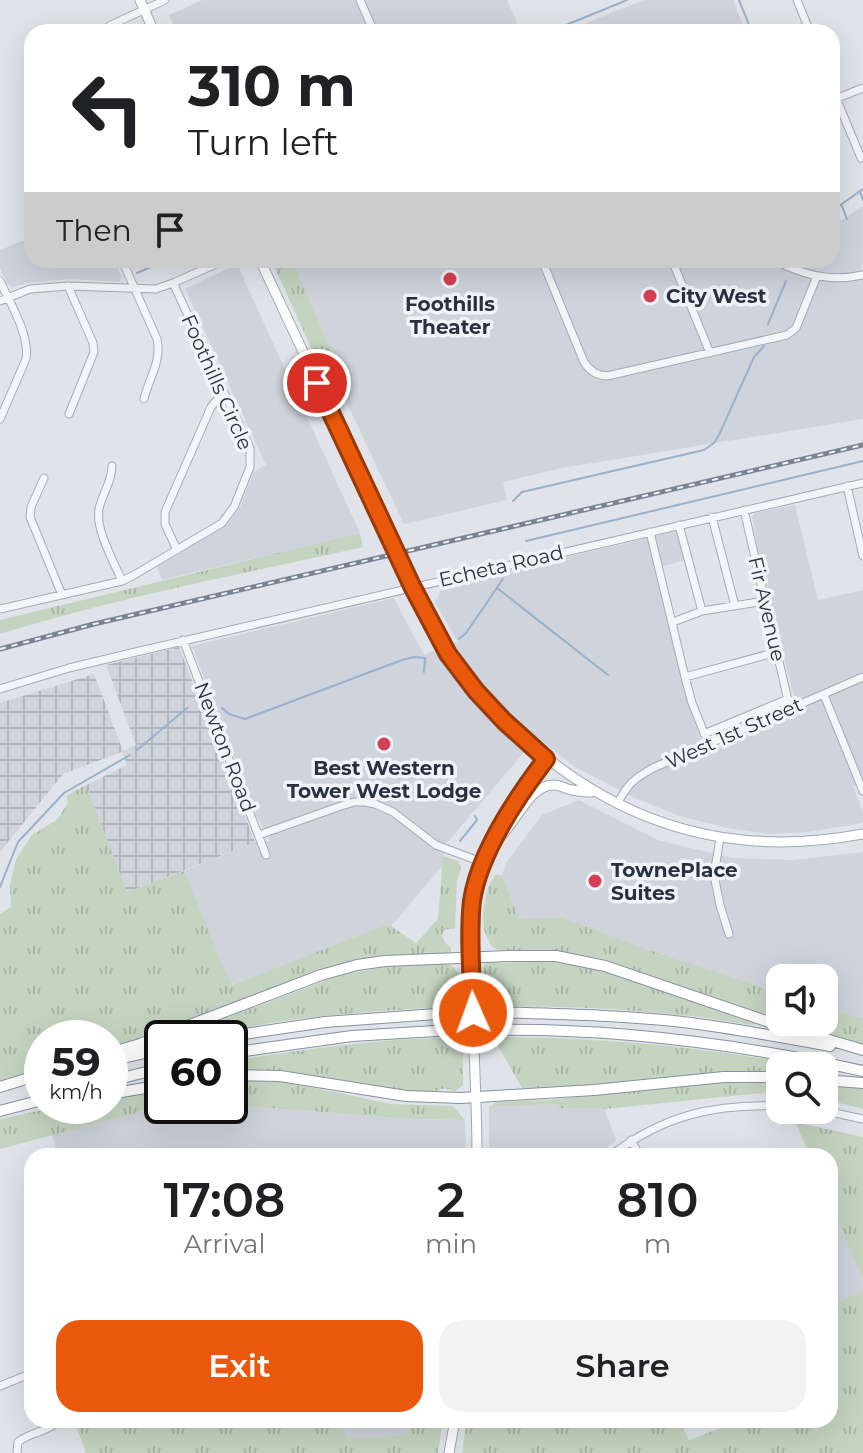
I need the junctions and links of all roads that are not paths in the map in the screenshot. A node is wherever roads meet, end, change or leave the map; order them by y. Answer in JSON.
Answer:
{"nodes":[{"id":1,"x":165,"y":0,"type":"edge"},
{"id":2,"x":360,"y":0,"type":"edge"},
{"id":3,"x":797,"y":0,"type":"edge"},
{"id":4,"x":142,"y":5,"type":"edge"},
{"id":5,"x":113,"y":24,"type":"edge"},
{"id":6,"x":150,"y":24,"type":"edge"},
{"id":7,"x":370,"y":24,"type":"edge"},
{"id":8,"x":807,"y":24,"type":"edge"},
{"id":9,"x":863,"y":88,"type":"edge"},
{"id":10,"x":840,"y":98,"type":"edge"},
{"id":11,"x":840,"y":113,"type":"edge"},
{"id":12,"x":861,"y":158,"type":"edge"},
{"id":13,"x":126,"y":268,"type":"edge"},
{"id":14,"x":207,"y":268,"type":"edge"},
{"id":15,"x":264,"y":268,"type":"edge"},
{"id":16,"x":545,"y":268,"type":"edge"},
{"id":17,"x":675,"y":268,"type":"edge"},
{"id":18,"x":792,"y":268,"type":"edge"},
{"id":19,"x":863,"y":275,"type":"edge"},
{"id":20,"x":817,"y":276,"type":"junction"},
{"id":21,"x":0,"y":281,"type":"edge"},
{"id":22,"x":173,"y":283,"type":"junction"},
{"id":23,"x":68,"y":286,"type":"junction"},
{"id":24,"x":135,"y":289,"type":"junction"},
{"id":25,"x":4,"y":299,"type":"edge"},
{"id":26,"x":710,"y":353,"type":"junction"},
{"id":27,"x":226,"y":397,"type":"junction"},
{"id":28,"x":144,"y":399,"type":"dead end"},
{"id":29,"x":69,"y":414,"type":"dead end"},
{"id":30,"x":0,"y":419,"type":"edge"},
{"id":31,"x":112,"y":466,"type":"dead end"},
{"id":32,"x":44,"y":478,"type":"dead end"},
{"id":33,"x":863,"y":483,"type":"edge"},
{"id":34,"x":847,"y":486,"type":"junction"},
{"id":35,"x":744,"y":510,"type":"junction"},
{"id":36,"x":712,"y":517,"type":"junction"},
{"id":37,"x":679,"y":525,"type":"junction"},
{"id":38,"x":650,"y":532,"type":"junction"},
{"id":39,"x":177,"y":550,"type":"junction"},
{"id":40,"x":863,"y":556,"type":"edge"},
{"id":41,"x":122,"y":581,"type":"junction"},
{"id":42,"x":412,"y":586,"type":"junction"},
{"id":43,"x":62,"y":595,"type":"junction"},
{"id":44,"x":765,"y":601,"type":"junction"},
{"id":45,"x":735,"y":606,"type":"junction"},
{"id":46,"x":0,"y":608,"type":"edge"},
{"id":47,"x":702,"y":611,"type":"junction"},
{"id":48,"x":673,"y":622,"type":"junction"},
{"id":49,"x":183,"y":640,"type":"junction"},
{"id":50,"x":777,"y":652,"type":"junction"},
{"id":51,"x":685,"y":677,"type":"junction"},
{"id":52,"x":863,"y":677,"type":"edge"},
{"id":53,"x":0,"y":689,"type":"edge"},
{"id":54,"x":824,"y":695,"type":"junction"},
{"id":55,"x":788,"y":699,"type":"junction"},
{"id":56,"x":790,"y":709,"type":"junction"},
{"id":57,"x":704,"y":734,"type":"junction"},
{"id":58,"x":709,"y":745,"type":"junction"},
{"id":59,"x":546,"y":759,"type":"junction"},
{"id":60,"x":863,"y":791,"type":"edge"},
{"id":61,"x":594,"y":793,"type":"junction"},
{"id":62,"x":617,"y":804,"type":"junction"},
{"id":63,"x":863,"y":834,"type":"edge"},
{"id":64,"x":259,"y":835,"type":"junction"},
{"id":65,"x":720,"y":838,"type":"junction"},
{"id":66,"x":492,"y":844,"type":"junction"},
{"id":67,"x":266,"y":855,"type":"dead end"},
{"id":68,"x":484,"y":863,"type":"junction"},
{"id":69,"x":729,"y":934,"type":"dead end"},
{"id":70,"x":471,"y":957,"type":"junction"},
{"id":71,"x":248,"y":1033,"type":"edge"},
{"id":72,"x":128,"y":1048,"type":"edge"},
{"id":73,"x":248,"y":1050,"type":"edge"},
{"id":74,"x":863,"y":1052,"type":"edge"},
{"id":75,"x":863,"y":1071,"type":"edge"},
{"id":76,"x":248,"y":1075,"type":"edge"},
{"id":77,"x":766,"y":1077,"type":"edge"},
{"id":78,"x":838,"y":1081,"type":"edge"},
{"id":79,"x":24,"y":1082,"type":"edge"},
{"id":80,"x":863,"y":1083,"type":"edge"},
{"id":81,"x":0,"y":1089,"type":"edge"},
{"id":82,"x":475,"y":1097,"type":"junction"},
{"id":83,"x":24,"y":1105,"type":"edge"},
{"id":84,"x":766,"y":1106,"type":"edge"},
{"id":85,"x":24,"y":1109,"type":"edge"},
{"id":86,"x":0,"y":1112,"type":"edge"},
{"id":87,"x":838,"y":1114,"type":"edge"},
{"id":88,"x":863,"y":1119,"type":"edge"},
{"id":89,"x":631,"y":1140,"type":"junction"},
{"id":90,"x":477,"y":1148,"type":"edge"},
{"id":91,"x":620,"y":1148,"type":"edge"},
{"id":92,"x":636,"y":1148,"type":"edge"},
{"id":93,"x":24,"y":1376,"type":"edge"},
{"id":94,"x":0,"y":1386,"type":"edge"},
{"id":95,"x":48,"y":1428,"type":"edge"},
{"id":96,"x":454,"y":1428,"type":"edge"},
{"id":97,"x":17,"y":1453,"type":"edge"},
{"id":98,"x":449,"y":1453,"type":"edge"}],
"edges":[{"from":1,"to":4,"type":"street"},
{"from":2,"to":7,"type":"street"},
{"from":3,"to":8,"type":"street"},
{"from":4,"to":5,"type":"street"},
{"from":4,"to":6,"type":"main road"},
{"from":9,"to":10,"type":"street"},
{"from":11,"to":12,"type":"street"},
{"from":13,"to":24,"type":"street"},
{"from":14,"to":22,"type":"street"},
{"from":15,"to":42,"type":"main road"},
{"from":16,"to":26,"type":"street"},
{"from":17,"to":26,"type":"street"},
{"from":18,"to":20,"type":"street"},
{"from":19,"to":20,"type":"street"},
{"from":20,"to":26,"type":"street"},
{"from":21,"to":25,"type":"street"},
{"from":22,"to":24,"type":"street"},
{"from":22,"to":27,"type":"street","name":"Foothills Circle"},
{"from":23,"to":24,"type":"street"},
{"from":23,"to":25,"type":"street"},
{"from":23,"to":29,"type":"street"},
{"from":24,"to":28,"type":"street"},
{"from":25,"to":30,"type":"street"},
{"from":27,"to":39,"type":"street"},
{"from":27,"to":39,"type":"street","name":"Foothills Circle"},
{"from":31,"to":41,"type":"street"},
{"from":32,"to":43,"type":"street"},
{"from":33,"to":34,"type":"street","name":"Echeta Road"},
{"from":34,"to":35,"type":"street","name":"Echeta Road"},
{"from":34,"to":40,"type":"street"},
{"from":35,"to":36,"type":"street","name":"Echeta Road"},
{"from":35,"to":44,"type":"street","name":"Fir Avenue"},
{"from":36,"to":37,"type":"street","name":"Echeta Road"},
{"from":36,"to":45,"type":"street"},
{"from":37,"to":38,"type":"street","name":"Echeta Road"},
{"from":37,"to":47,"type":"street"},
{"from":38,"to":42,"type":"street","name":"Echeta Road"},
{"from":38,"to":48,"type":"street"},
{"from":39,"to":41,"type":"street","name":"Foothills Circle"},
{"from":41,"to":43,"type":"street","name":"Foothills Circle"},
{"from":42,"to":49,"type":"street","name":"Echeta Road"},
{"from":42,"to":59,"type":"main road"},
{"from":43,"to":46,"type":"street","name":"Foothills Circle"},
{"from":44,"to":45,"type":"street"},
{"from":44,"to":50,"type":"street","name":"Fir Avenue"},
{"from":45,"to":47,"type":"street"},
{"from":47,"to":48,"type":"street"},
{"from":48,"to":51,"type":"street"},
{"from":49,"to":53,"type":"street","name":"Echeta Road"},
{"from":49,"to":64,"type":"street","name":"Newton Road"},
{"from":50,"to":51,"type":"street"},
{"from":50,"to":55,"type":"street","name":"Fir Avenue"},
{"from":51,"to":57,"type":"street"},
{"from":52,"to":54,"type":"street","name":"West 1st Street"},
{"from":54,"to":56,"type":"street","name":"West 1st Street"},
{"from":54,"to":60,"type":"street"},
{"from":55,"to":56,"type":"street","name":"Fir Avenue"},
{"from":55,"to":57,"type":"street"},
{"from":56,"to":58,"type":"street","name":"West 1st Street"},
{"from":57,"to":58,"type":"street"},
{"from":58,"to":62,"type":"street","name":"West 1st Street"},
{"from":59,"to":61,"type":"main road"},
{"from":59,"to":66,"type":"main road"},
{"from":61,"to":62,"type":"main road"},
{"from":61,"to":66,"type":"main road"},
{"from":62,"to":65,"type":"main road"},
{"from":63,"to":65,"type":"main road"},
{"from":64,"to":67,"type":"street","name":"Newton Road"},
{"from":64,"to":68,"type":"street"},
{"from":65,"to":69,"type":"street"},
{"from":66,"to":68,"type":"main road"},
{"from":68,"to":70,"type":"main road"},
{"from":70,"to":72,"type":"highway"},
{"from":70,"to":74,"type":"highway"},
{"from":70,"to":82,"type":"main road"},
{"from":71,"to":74,"type":"highway","bridge":true},
{"from":73,"to":75,"type":"highway","bridge":true},
{"from":76,"to":82,"type":"highway"},
{"from":77,"to":82,"type":"highway"},
{"from":78,"to":80,"type":"highway"},
{"from":79,"to":81,"type":"highway"},
{"from":82,"to":90,"type":"main road"},
{"from":83,"to":86,"type":"highway"},
{"from":84,"to":89,"type":"street"},
{"from":85,"to":86,"type":"highway"},
{"from":87,"to":88,"type":"street"},
{"from":89,"to":91,"type":"street"},
{"from":89,"to":92,"type":"street"},
{"from":93,"to":94,"type":"street"},
{"from":95,"to":97,"type":"street"},
{"from":96,"to":98,"type":"main road"}]}
